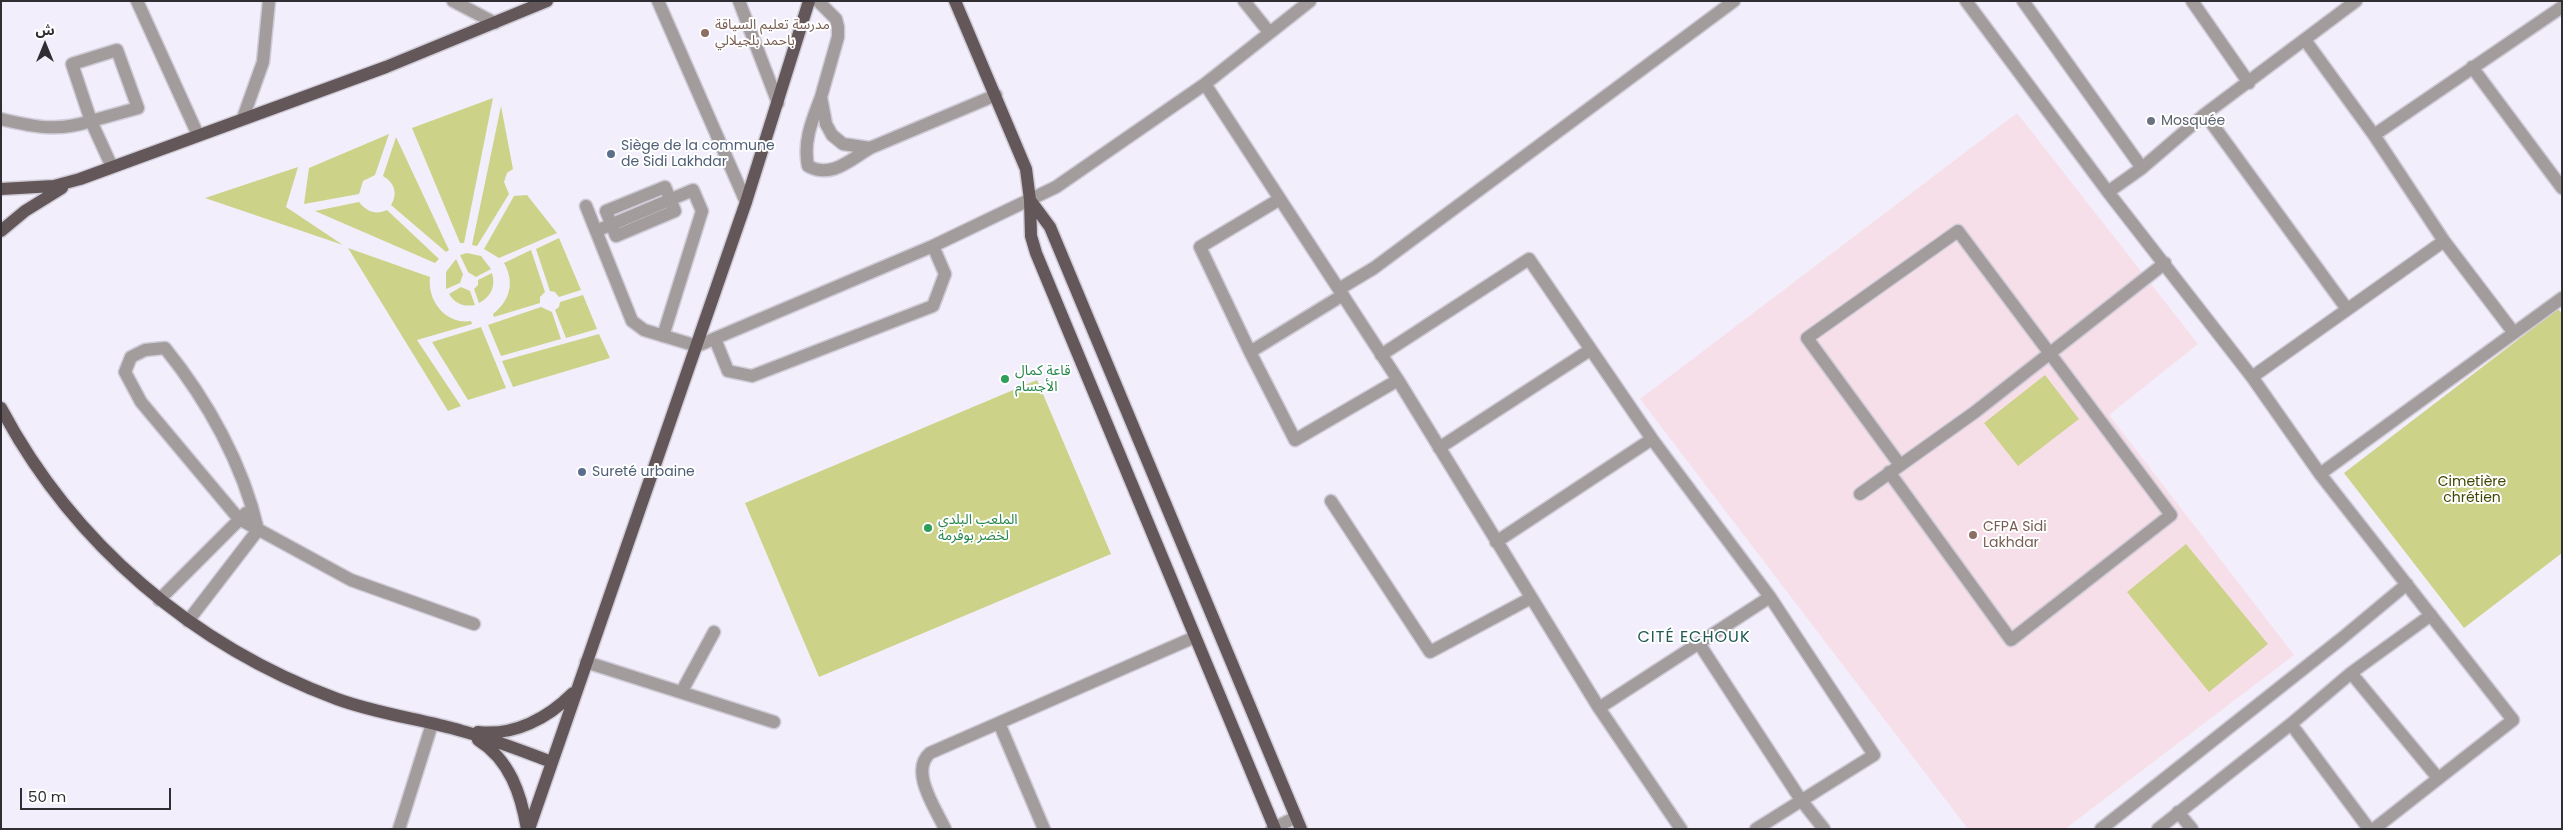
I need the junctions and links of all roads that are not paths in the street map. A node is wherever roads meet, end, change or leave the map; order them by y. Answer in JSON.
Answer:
{"nodes":[{"id":1,"x":137,"y":1,"type":"edge"},
{"id":2,"x":269,"y":1,"type":"edge"},
{"id":3,"x":453,"y":1,"type":"edge"},
{"id":4,"x":547,"y":1,"type":"edge"},
{"id":5,"x":658,"y":1,"type":"edge"},
{"id":6,"x":739,"y":1,"type":"edge"},
{"id":7,"x":809,"y":1,"type":"edge"},
{"id":8,"x":818,"y":1,"type":"edge"},
{"id":9,"x":955,"y":1,"type":"edge"},
{"id":10,"x":1244,"y":1,"type":"edge"},
{"id":11,"x":1310,"y":1,"type":"edge"},
{"id":12,"x":1734,"y":1,"type":"edge"},
{"id":13,"x":1966,"y":1,"type":"edge"},
{"id":14,"x":2022,"y":1,"type":"edge"},
{"id":15,"x":2192,"y":1,"type":"edge"},
{"id":16,"x":2356,"y":1,"type":"edge"},
{"id":17,"x":2562,"y":6,"type":"edge"},
{"id":18,"x":495,"y":23,"type":"junction"},
{"id":19,"x":1269,"y":32,"type":"junction"},
{"id":20,"x":2305,"y":40,"type":"junction"},
{"id":21,"x":2472,"y":67,"type":"junction"},
{"id":22,"x":2249,"y":83,"type":"junction"},
{"id":23,"x":1204,"y":84,"type":"junction"},
{"id":24,"x":996,"y":95,"type":"junction"},
{"id":25,"x":821,"y":97,"type":"junction"},
{"id":26,"x":778,"y":103,"type":"junction"},
{"id":27,"x":2206,"y":114,"type":"junction"},
{"id":28,"x":242,"y":118,"type":"junction"},
{"id":29,"x":1,"y":119,"type":"edge"},
{"id":30,"x":91,"y":121,"type":"junction"},
{"id":31,"x":198,"y":135,"type":"junction"},
{"id":32,"x":2374,"y":135,"type":"junction"},
{"id":33,"x":870,"y":148,"type":"junction"},
{"id":34,"x":112,"y":167,"type":"junction"},
{"id":35,"x":2142,"y":168,"type":"junction"},
{"id":36,"x":80,"y":179,"type":"junction"},
{"id":37,"x":2562,"y":188,"type":"edge"},
{"id":38,"x":1,"y":189,"type":"edge"},
{"id":39,"x":2108,"y":192,"type":"junction"},
{"id":40,"x":1280,"y":199,"type":"junction"},
{"id":41,"x":670,"y":200,"type":"junction"},
{"id":42,"x":1030,"y":200,"type":"junction"},
{"id":43,"x":746,"y":202,"type":"junction"},
{"id":44,"x":586,"y":206,"type":"dead end"},
{"id":45,"x":611,"y":224,"type":"junction"},
{"id":46,"x":1,"y":231,"type":"edge"},
{"id":47,"x":596,"y":231,"type":"junction"},
{"id":48,"x":2444,"y":241,"type":"junction"},
{"id":49,"x":933,"y":246,"type":"junction"},
{"id":50,"x":2165,"y":263,"type":"junction"},
{"id":51,"x":1341,"y":292,"type":"junction"},
{"id":52,"x":2562,"y":298,"type":"edge"},
{"id":53,"x":2346,"y":309,"type":"junction"},
{"id":54,"x":2514,"y":333,"type":"junction"},
{"id":55,"x":664,"y":336,"type":"junction"},
{"id":56,"x":715,"y":338,"type":"junction"},
{"id":57,"x":697,"y":346,"type":"junction"},
{"id":58,"x":1590,"y":350,"type":"junction"},
{"id":59,"x":1250,"y":352,"type":"junction"},
{"id":60,"x":2050,"y":352,"type":"junction"},
{"id":61,"x":1381,"y":355,"type":"junction"},
{"id":62,"x":2252,"y":377,"type":"junction"},
{"id":63,"x":1398,"y":380,"type":"junction"},
{"id":64,"x":1,"y":408,"type":"edge"},
{"id":65,"x":1652,"y":439,"type":"junction"},
{"id":66,"x":1439,"y":448,"type":"junction"},
{"id":67,"x":1900,"y":465,"type":"junction"},
{"id":68,"x":1889,"y":472,"type":"junction"},
{"id":69,"x":2320,"y":474,"type":"junction"},
{"id":70,"x":1860,"y":494,"type":"dead end"},
{"id":71,"x":1331,"y":501,"type":"dead end"},
{"id":72,"x":253,"y":507,"type":"junction"},
{"id":73,"x":239,"y":518,"type":"junction"},
{"id":74,"x":258,"y":530,"type":"junction"},
{"id":75,"x":1496,"y":542,"type":"junction"},
{"id":76,"x":2407,"y":584,"type":"junction"},
{"id":77,"x":1770,"y":597,"type":"junction"},
{"id":78,"x":1531,"y":598,"type":"junction"},
{"id":79,"x":159,"y":600,"type":"junction"},
{"id":80,"x":2431,"y":615,"type":"junction"},
{"id":81,"x":188,"y":621,"type":"junction"},
{"id":82,"x":474,"y":624,"type":"dead end"},
{"id":83,"x":714,"y":632,"type":"dead end"},
{"id":84,"x":1195,"y":637,"type":"junction"},
{"id":85,"x":1700,"y":644,"type":"junction"},
{"id":86,"x":586,"y":662,"type":"junction"},
{"id":87,"x":2351,"y":673,"type":"junction"},
{"id":88,"x":576,"y":690,"type":"junction"},
{"id":89,"x":682,"y":691,"type":"junction"},
{"id":90,"x":1599,"y":708,"type":"junction"},
{"id":91,"x":774,"y":722,"type":"dead end"},
{"id":92,"x":999,"y":723,"type":"junction"},
{"id":93,"x":432,"y":724,"type":"junction"},
{"id":94,"x":2291,"y":724,"type":"junction"},
{"id":95,"x":463,"y":731,"type":"junction"},
{"id":96,"x":552,"y":762,"type":"junction"},
{"id":97,"x":2438,"y":778,"type":"junction"},
{"id":98,"x":1801,"y":800,"type":"junction"},
{"id":99,"x":2178,"y":812,"type":"junction"},
{"id":100,"x":1298,"y":823,"type":"edge"},
{"id":101,"x":1274,"y":828,"type":"edge"},
{"id":102,"x":399,"y":829,"type":"edge"},
{"id":103,"x":528,"y":829,"type":"edge"},
{"id":104,"x":945,"y":829,"type":"edge"},
{"id":105,"x":1044,"y":829,"type":"edge"},
{"id":106,"x":1681,"y":829,"type":"edge"},
{"id":107,"x":1756,"y":829,"type":"edge"},
{"id":108,"x":1824,"y":829,"type":"edge"},
{"id":109,"x":2101,"y":829,"type":"edge"},
{"id":110,"x":2158,"y":829,"type":"edge"},
{"id":111,"x":2192,"y":829,"type":"edge"},
{"id":112,"x":2369,"y":829,"type":"edge"},
{"id":113,"x":2374,"y":829,"type":"edge"}],
"edges":[{"from":1,"to":31,"type":"street"},
{"from":2,"to":28,"type":"street"},
{"from":3,"to":18,"type":"street"},
{"from":4,"to":18,"type":"main road"},
{"from":5,"to":43,"type":"street"},
{"from":6,"to":26,"type":"street"},
{"from":7,"to":26,"type":"main road"},
{"from":8,"to":25,"type":"street"},
{"from":9,"to":24,"type":"main road"},
{"from":10,"to":19,"type":"street"},
{"from":11,"to":19,"type":"street"},
{"from":12,"to":51,"type":"street"},
{"from":13,"to":39,"type":"street"},
{"from":14,"to":35,"type":"street"},
{"from":15,"to":22,"type":"street"},
{"from":16,"to":20,"type":"street"},
{"from":17,"to":21,"type":"street"},
{"from":18,"to":28,"type":"main road"},
{"from":19,"to":23,"type":"street"},
{"from":20,"to":22,"type":"street"},
{"from":20,"to":32,"type":"street"},
{"from":21,"to":32,"type":"street"},
{"from":21,"to":37,"type":"street"},
{"from":22,"to":27,"type":"street"},
{"from":23,"to":40,"type":"street"},
{"from":23,"to":42,"type":"street"},
{"from":24,"to":33,"type":"street"},
{"from":24,"to":42,"type":"main road"},
{"from":25,"to":33,"type":"street"},
{"from":25,"to":33,"type":"street"},
{"from":26,"to":43,"type":"main road"},
{"from":27,"to":35,"type":"street"},
{"from":27,"to":53,"type":"street"},
{"from":28,"to":31,"type":"main road"},
{"from":29,"to":30,"type":"street"},
{"from":30,"to":30,"type":"street"},
{"from":30,"to":34,"type":"street"},
{"from":31,"to":34,"type":"main road"},
{"from":32,"to":48,"type":"street"},
{"from":34,"to":36,"type":"main road"},
{"from":35,"to":39,"type":"street"},
{"from":36,"to":38,"type":"main road"},
{"from":36,"to":46,"type":"main road"},
{"from":39,"to":50,"type":"street"},
{"from":40,"to":51,"type":"street"},
{"from":40,"to":59,"type":"street"},
{"from":41,"to":45,"type":"street"},
{"from":41,"to":45,"type":"street"},
{"from":41,"to":55,"type":"street"},
{"from":42,"to":49,"type":"street"},
{"from":42,"to":84,"type":"main road"},
{"from":42,"to":100,"type":"main road"},
{"from":43,"to":57,"type":"main road"},
{"from":44,"to":47,"type":"street"},
{"from":45,"to":47,"type":"street"},
{"from":47,"to":55,"type":"street"},
{"from":48,"to":53,"type":"street"},
{"from":48,"to":54,"type":"street"},
{"from":49,"to":56,"type":"street"},
{"from":49,"to":56,"type":"street"},
{"from":50,"to":60,"type":"street"},
{"from":50,"to":62,"type":"street"},
{"from":51,"to":59,"type":"street"},
{"from":51,"to":61,"type":"street"},
{"from":52,"to":54,"type":"street"},
{"from":53,"to":62,"type":"street"},
{"from":54,"to":69,"type":"street"},
{"from":55,"to":57,"type":"street"},
{"from":56,"to":57,"type":"street"},
{"from":57,"to":86,"type":"main road"},
{"from":58,"to":61,"type":"street"},
{"from":58,"to":65,"type":"street"},
{"from":58,"to":66,"type":"street"},
{"from":59,"to":63,"type":"street"},
{"from":60,"to":67,"type":"street"},
{"from":60,"to":67,"type":"street"},
{"from":60,"to":68,"type":"street"},
{"from":61,"to":63,"type":"street"},
{"from":62,"to":69,"type":"street"},
{"from":63,"to":66,"type":"street"},
{"from":64,"to":79,"type":"main road"},
{"from":65,"to":75,"type":"street"},
{"from":65,"to":77,"type":"street"},
{"from":66,"to":75,"type":"street"},
{"from":67,"to":68,"type":"street"},
{"from":68,"to":70,"type":"street"},
{"from":69,"to":76,"type":"street"},
{"from":71,"to":78,"type":"street"},
{"from":72,"to":73,"type":"street"},
{"from":72,"to":73,"type":"street"},
{"from":72,"to":74,"type":"street"},
{"from":73,"to":74,"type":"street"},
{"from":73,"to":79,"type":"street"},
{"from":74,"to":81,"type":"street"},
{"from":74,"to":82,"type":"street"},
{"from":75,"to":78,"type":"street"},
{"from":76,"to":80,"type":"street"},
{"from":76,"to":109,"type":"street"},
{"from":77,"to":85,"type":"street"},
{"from":77,"to":98,"type":"street"},
{"from":78,"to":90,"type":"street"},
{"from":79,"to":81,"type":"main road"},
{"from":80,"to":87,"type":"street"},
{"from":80,"to":97,"type":"street"},
{"from":81,"to":93,"type":"main road"},
{"from":83,"to":89,"type":"street"},
{"from":84,"to":92,"type":"street"},
{"from":84,"to":101,"type":"main road"},
{"from":85,"to":90,"type":"street"},
{"from":85,"to":98,"type":"street"},
{"from":86,"to":88,"type":"main road"},
{"from":86,"to":89,"type":"street"},
{"from":87,"to":94,"type":"street"},
{"from":87,"to":97,"type":"street"},
{"from":88,"to":95,"type":"main road"},
{"from":88,"to":96,"type":"main road"},
{"from":89,"to":91,"type":"street"},
{"from":90,"to":106,"type":"street"},
{"from":92,"to":104,"type":"street"},
{"from":92,"to":105,"type":"street"},
{"from":93,"to":95,"type":"main road"},
{"from":93,"to":102,"type":"street"},
{"from":94,"to":99,"type":"street"},
{"from":94,"to":112,"type":"street"},
{"from":95,"to":96,"type":"main road"},
{"from":95,"to":103,"type":"main road"},
{"from":96,"to":103,"type":"main road"},
{"from":97,"to":113,"type":"street"},
{"from":98,"to":107,"type":"street"},
{"from":98,"to":108,"type":"street"},
{"from":99,"to":110,"type":"street"},
{"from":99,"to":111,"type":"street"},
{"from":100,"to":101,"type":"street"}]}
